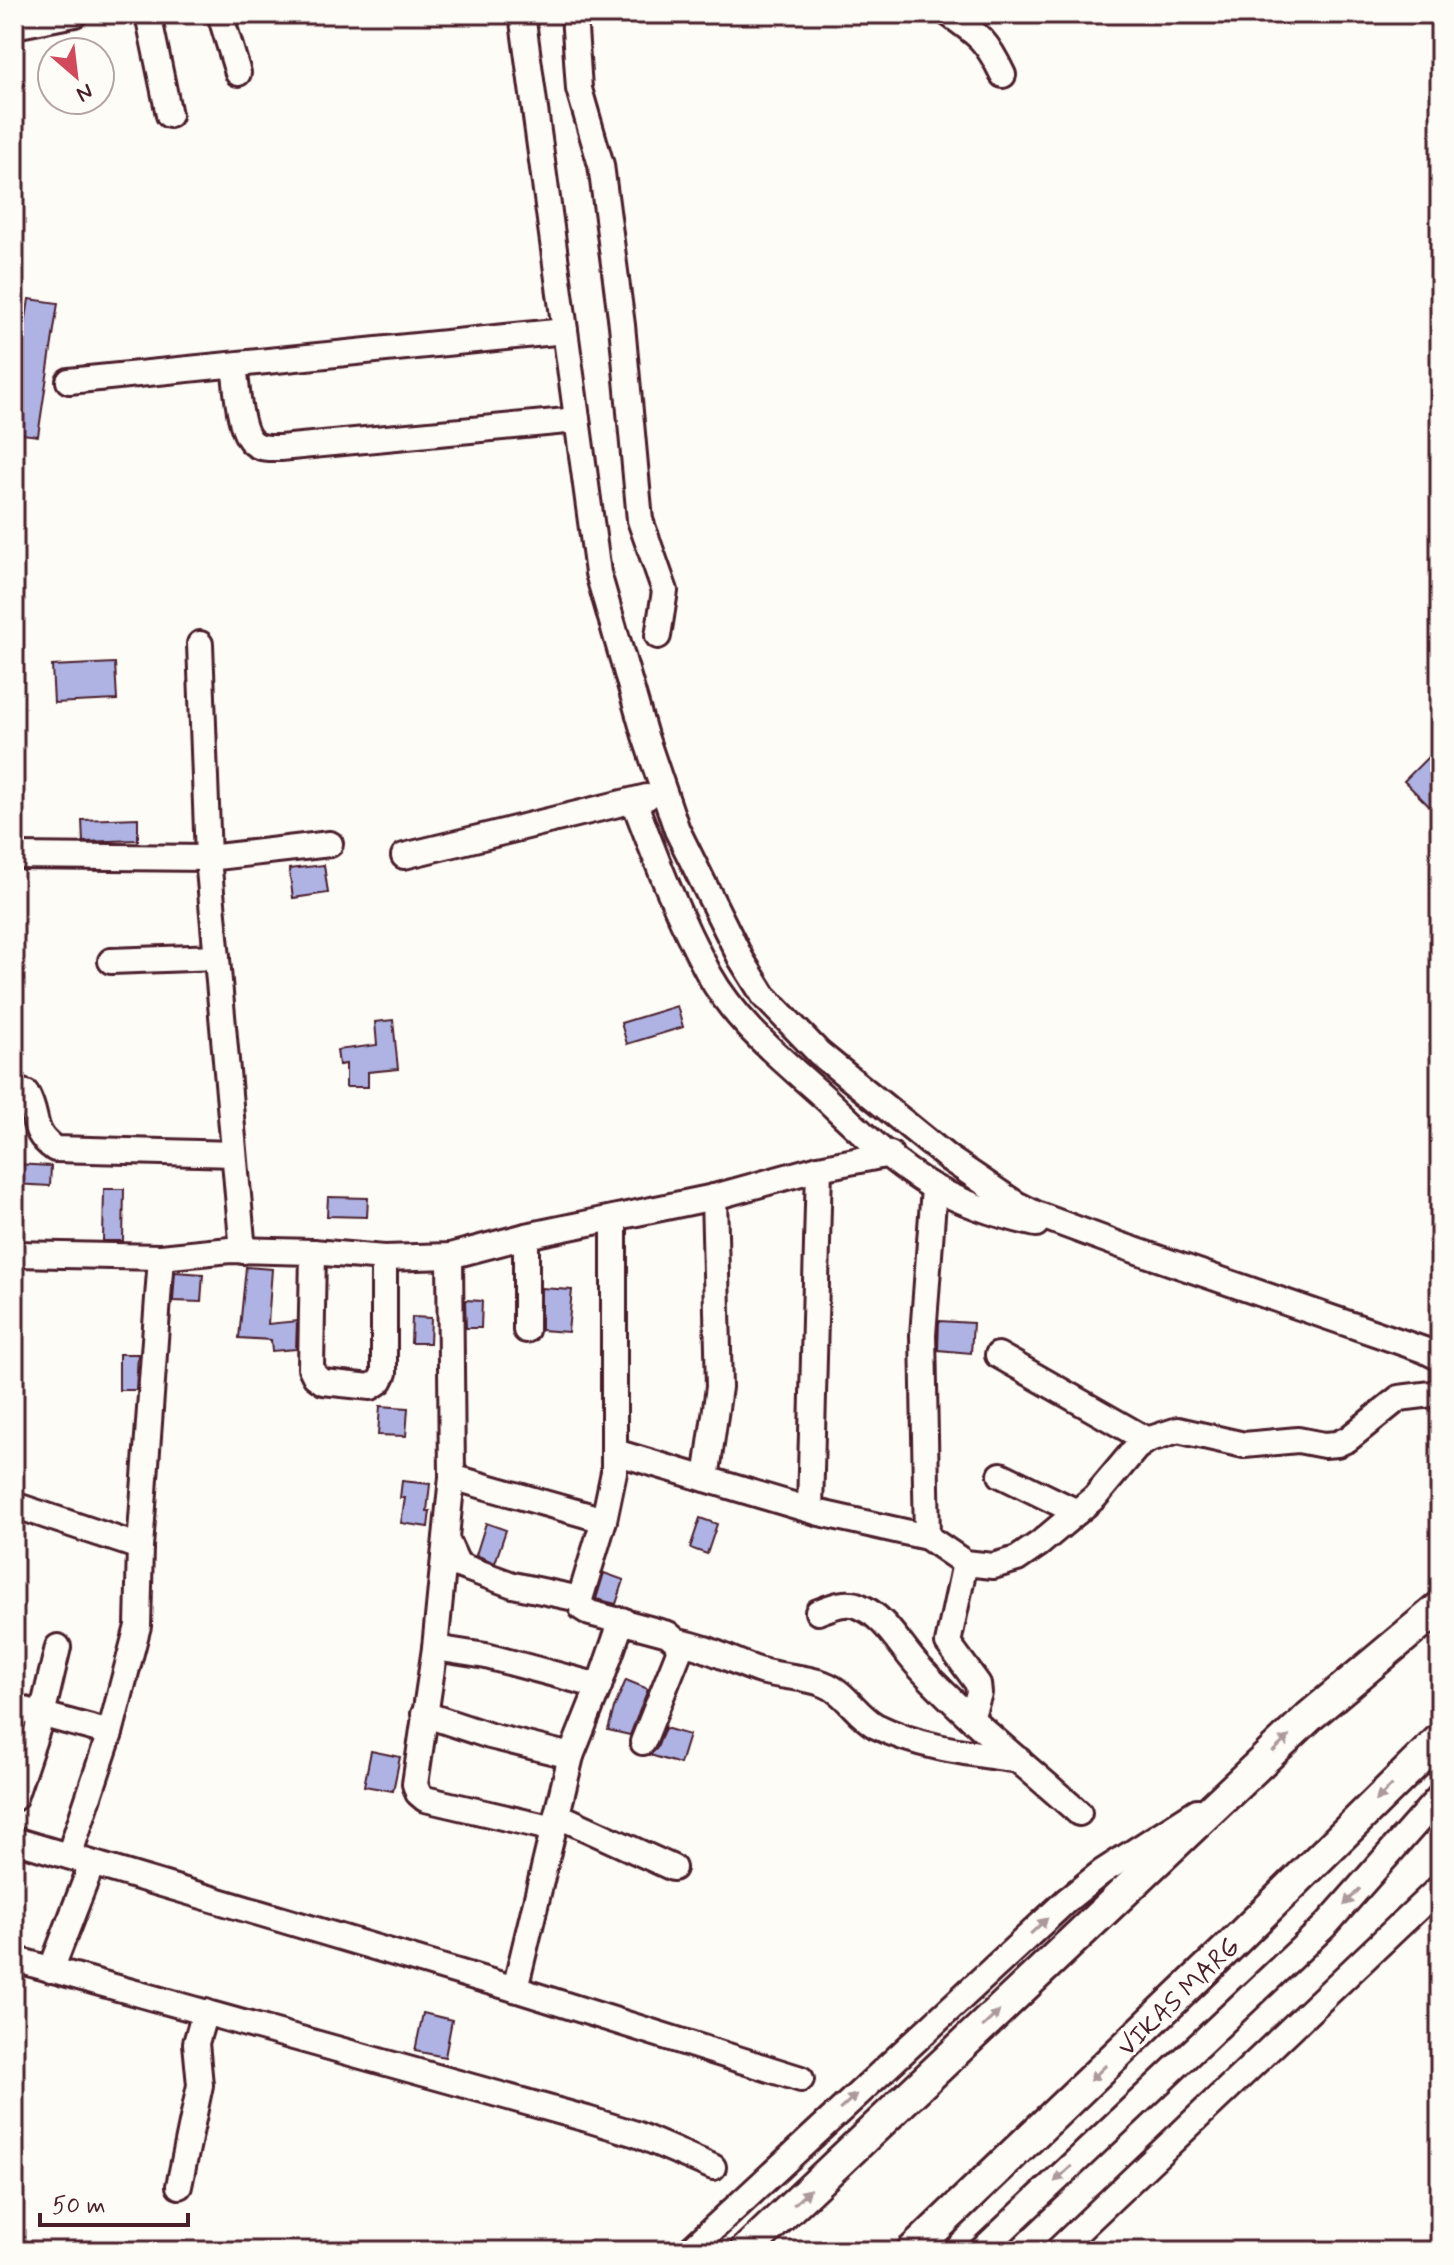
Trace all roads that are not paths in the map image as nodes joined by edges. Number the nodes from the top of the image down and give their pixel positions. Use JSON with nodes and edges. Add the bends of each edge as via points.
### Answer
{"nodes":[{"id":1,"x":75,"y":14,"type":"edge"},
{"id":2,"x":148,"y":14,"type":"edge"},
{"id":3,"x":220,"y":14,"type":"edge"},
{"id":4,"x":522,"y":14,"type":"edge"},
{"id":5,"x":574,"y":14,"type":"edge"},
{"id":6,"x":949,"y":14,"type":"edge"},
{"id":7,"x":14,"y":26,"type":"edge"},
{"id":8,"x":238,"y":73,"type":"dead end"},
{"id":9,"x":1003,"y":75,"type":"dead end"},
{"id":10,"x":169,"y":115,"type":"dead end"},
{"id":11,"x":565,"y":331,"type":"junction"},
{"id":12,"x":234,"y":365,"type":"junction"},
{"id":13,"x":69,"y":381,"type":"dead end"},
{"id":14,"x":577,"y":420,"type":"junction"},
{"id":15,"x":658,"y":636,"type":"dead end"},
{"id":16,"x":200,"y":644,"type":"dead end"},
{"id":17,"x":664,"y":791,"type":"junction"},
{"id":18,"x":634,"y":801,"type":"junction"},
{"id":19,"x":330,"y":844,"type":"dead end"},
{"id":20,"x":14,"y":856,"type":"edge"},
{"id":21,"x":404,"y":856,"type":"dead end"},
{"id":22,"x":208,"y":858,"type":"junction"},
{"id":23,"x":217,"y":957,"type":"junction"},
{"id":24,"x":111,"y":961,"type":"dead end"},
{"id":25,"x":14,"y":1090,"type":"edge"},
{"id":26,"x":234,"y":1154,"type":"junction"},
{"id":27,"x":890,"y":1154,"type":"junction"},
{"id":28,"x":819,"y":1168,"type":"junction"},
{"id":29,"x":934,"y":1188,"type":"junction"},
{"id":30,"x":714,"y":1197,"type":"junction"},
{"id":31,"x":614,"y":1218,"type":"junction"},
{"id":32,"x":526,"y":1236,"type":"junction"},
{"id":33,"x":1120,"y":1245,"type":"junction"},
{"id":34,"x":243,"y":1251,"type":"junction"},
{"id":35,"x":313,"y":1252,"type":"junction"},
{"id":36,"x":14,"y":1254,"type":"edge"},
{"id":37,"x":450,"y":1256,"type":"junction"},
{"id":38,"x":161,"y":1257,"type":"junction"},
{"id":39,"x":384,"y":1258,"type":"junction"},
{"id":40,"x":526,"y":1330,"type":"dead end"},
{"id":41,"x":998,"y":1355,"type":"dead end"},
{"id":42,"x":1440,"y":1358,"type":"edge"},
{"id":43,"x":1440,"y":1393,"type":"edge"},
{"id":44,"x":1147,"y":1440,"type":"junction"},
{"id":45,"x":615,"y":1452,"type":"junction"},
{"id":46,"x":1001,"y":1475,"type":"dead end"},
{"id":47,"x":452,"y":1477,"type":"junction"},
{"id":48,"x":706,"y":1479,"type":"junction"},
{"id":49,"x":14,"y":1505,"type":"edge"},
{"id":50,"x":810,"y":1509,"type":"junction"},
{"id":51,"x":1077,"y":1512,"type":"junction"},
{"id":52,"x":604,"y":1520,"type":"junction"},
{"id":53,"x":927,"y":1537,"type":"junction"},
{"id":54,"x":446,"y":1539,"type":"junction"},
{"id":55,"x":140,"y":1547,"type":"junction"},
{"id":56,"x":965,"y":1563,"type":"junction"},
{"id":57,"x":580,"y":1599,"type":"junction"},
{"id":58,"x":1440,"y":1607,"type":"edge"},
{"id":59,"x":818,"y":1612,"type":"dead end"},
{"id":60,"x":622,"y":1620,"type":"junction"},
{"id":61,"x":677,"y":1642,"type":"junction"},
{"id":62,"x":58,"y":1647,"type":"dead end"},
{"id":63,"x":435,"y":1648,"type":"junction"},
{"id":64,"x":599,"y":1686,"type":"junction"},
{"id":65,"x":14,"y":1707,"type":"edge"},
{"id":66,"x":424,"y":1714,"type":"junction"},
{"id":67,"x":42,"y":1715,"type":"junction"},
{"id":68,"x":971,"y":1718,"type":"junction"},
{"id":69,"x":110,"y":1733,"type":"junction"},
{"id":70,"x":1440,"y":1739,"type":"edge"},
{"id":71,"x":643,"y":1742,"type":"dead end"},
{"id":72,"x":571,"y":1756,"type":"junction"},
{"id":73,"x":1019,"y":1760,"type":"junction"},
{"id":74,"x":1238,"y":1784,"type":"junction"},
{"id":75,"x":1440,"y":1796,"type":"edge"},
{"id":76,"x":14,"y":1798,"type":"edge"},
{"id":77,"x":1079,"y":1813,"type":"dead end"},
{"id":78,"x":556,"y":1822,"type":"junction"},
{"id":79,"x":14,"y":1840,"type":"edge"},
{"id":80,"x":69,"y":1856,"type":"junction"},
{"id":81,"x":92,"y":1864,"type":"junction"},
{"id":82,"x":673,"y":1868,"type":"dead end"},
{"id":83,"x":1440,"y":1887,"type":"edge"},
{"id":84,"x":14,"y":1959,"type":"edge"},
{"id":85,"x":51,"y":1970,"type":"junction"},
{"id":86,"x":515,"y":1989,"type":"junction"},
{"id":87,"x":205,"y":2012,"type":"junction"},
{"id":88,"x":801,"y":2079,"type":"dead end"},
{"id":89,"x":713,"y":2167,"type":"dead end"},
{"id":90,"x":179,"y":2186,"type":"dead end"},
{"id":91,"x":689,"y":2251,"type":"edge"},
{"id":92,"x":745,"y":2251,"type":"edge"},
{"id":93,"x":912,"y":2251,"type":"edge"},
{"id":94,"x":981,"y":2251,"type":"edge"},
{"id":95,"x":1057,"y":2251,"type":"edge"}],
"edges":[{"from":1,"to":7,"type":"street"},
{"from":2,"to":10,"type":"street"},
{"from":3,"to":8,"type":"street"},
{"from":4,"to":11,"type":"street"},
{"from":5,"to":15,"type":"street","via":[[579,89],[601,165],[622,325],[640,520],[665,591]]},
{"from":6,"to":9,"type":"street","via":[[981,37]]},
{"from":11,"to":12,"type":"street"},
{"from":11,"to":14,"type":"street"},
{"from":12,"to":13,"type":"street"},
{"from":12,"to":14,"type":"street","via":[[243,430],[262,448]]},
{"from":14,"to":17,"type":"street","via":[[598,573]]},
{"from":16,"to":22,"type":"street"},
{"from":17,"to":18,"type":"street"},
{"from":17,"to":33,"type":"street","via":[[677,830],[741,959],[791,1027],[948,1158],[1016,1204]]},
{"from":18,"to":21,"type":"street"},
{"from":18,"to":27,"type":"street","via":[[709,975],[731,1007],[757,1037]]},
{"from":19,"to":22,"type":"street"},
{"from":20,"to":22,"type":"street"},
{"from":22,"to":23,"type":"street"},
{"from":23,"to":24,"type":"street"},
{"from":23,"to":26,"type":"street"},
{"from":25,"to":26,"type":"street","via":[[26,1093],[36,1128],[55,1149]]},
{"from":26,"to":34,"type":"street"},
{"from":27,"to":28,"type":"street"},
{"from":27,"to":29,"type":"street"},
{"from":28,"to":30,"type":"street"},
{"from":28,"to":50,"type":"street"},
{"from":29,"to":33,"type":"street","via":[[1001,1216]]},
{"from":29,"to":53,"type":"street","via":[[923,1335]]},
{"from":30,"to":31,"type":"street"},
{"from":30,"to":48,"type":"street","via":[[719,1387]]},
{"from":31,"to":32,"type":"street"},
{"from":31,"to":45,"type":"street"},
{"from":32,"to":37,"type":"street"},
{"from":32,"to":40,"type":"street"},
{"from":33,"to":42,"type":"street"},
{"from":34,"to":35,"type":"street"},
{"from":34,"to":38,"type":"street"},
{"from":35,"to":39,"type":"street"},
{"from":35,"to":39,"type":"street","via":[[311,1368],[323,1382],[371,1387],[384,1373]]},
{"from":36,"to":38,"type":"street"},
{"from":37,"to":39,"type":"street"},
{"from":37,"to":47,"type":"street"},
{"from":38,"to":55,"type":"street"},
{"from":41,"to":44,"type":"street"},
{"from":43,"to":44,"type":"street","via":[[1399,1398],[1337,1444],[1298,1440],[1244,1445],[1178,1430]]},
{"from":44,"to":51,"type":"street"},
{"from":45,"to":48,"type":"street"},
{"from":45,"to":52,"type":"street"},
{"from":46,"to":51,"type":"street"},
{"from":47,"to":52,"type":"street"},
{"from":47,"to":54,"type":"street"},
{"from":48,"to":50,"type":"street"},
{"from":49,"to":55,"type":"street"},
{"from":50,"to":53,"type":"street"},
{"from":51,"to":56,"type":"street","via":[[1017,1559],[993,1566]]},
{"from":52,"to":57,"type":"street"},
{"from":53,"to":56,"type":"street"},
{"from":54,"to":57,"type":"street","via":[[458,1565],[513,1585]]},
{"from":54,"to":63,"type":"street"},
{"from":55,"to":69,"type":"street","via":[[138,1626]]},
{"from":56,"to":68,"type":"street","via":[[948,1643],[978,1684]]},
{"from":57,"to":60,"type":"street","via":[[590,1613]]},
{"from":74,"to":58,"type":"main road","one_way":true},
{"from":59,"to":68,"type":"street","via":[[857,1604],[875,1615]]},
{"from":60,"to":61,"type":"street","via":[[668,1634]]},
{"from":60,"to":64,"type":"street"},
{"from":61,"to":71,"type":"street","via":[[679,1652]]},
{"from":61,"to":73,"type":"street","via":[[760,1671],[825,1684],[860,1715],[904,1737]]},
{"from":62,"to":67,"type":"street"},
{"from":63,"to":64,"type":"street"},
{"from":63,"to":66,"type":"street"},
{"from":64,"to":72,"type":"street"},
{"from":65,"to":67,"type":"street"},
{"from":66,"to":72,"type":"street"},
{"from":66,"to":78,"type":"street","via":[[415,1784],[425,1799]]},
{"from":67,"to":69,"type":"street"},
{"from":67,"to":76,"type":"street"},
{"from":68,"to":73,"type":"street"},
{"from":69,"to":80,"type":"street"},
{"from":70,"to":93,"type":"main road","name":"VIKAS MARG","one_way":true},
{"from":72,"to":78,"type":"street"},
{"from":73,"to":77,"type":"street"},
{"from":91,"to":74,"type":"street","one_way":true,"via":[[1067,1900]]},
{"from":92,"to":74,"type":"main road","one_way":true},
{"from":75,"to":94,"type":"street","one_way":true,"via":[[1327,1924]]},
{"from":78,"to":82,"type":"street"},
{"from":78,"to":86,"type":"street"},
{"from":79,"to":80,"type":"street"},
{"from":80,"to":81,"type":"street"},
{"from":81,"to":85,"type":"street"},
{"from":81,"to":86,"type":"street"},
{"from":83,"to":95,"type":"street"},
{"from":84,"to":85,"type":"street"},
{"from":85,"to":87,"type":"street"},
{"from":86,"to":88,"type":"street"},
{"from":87,"to":89,"type":"street","via":[[587,2119]]},
{"from":87,"to":90,"type":"street","via":[[196,2043],[198,2099]]}]}
